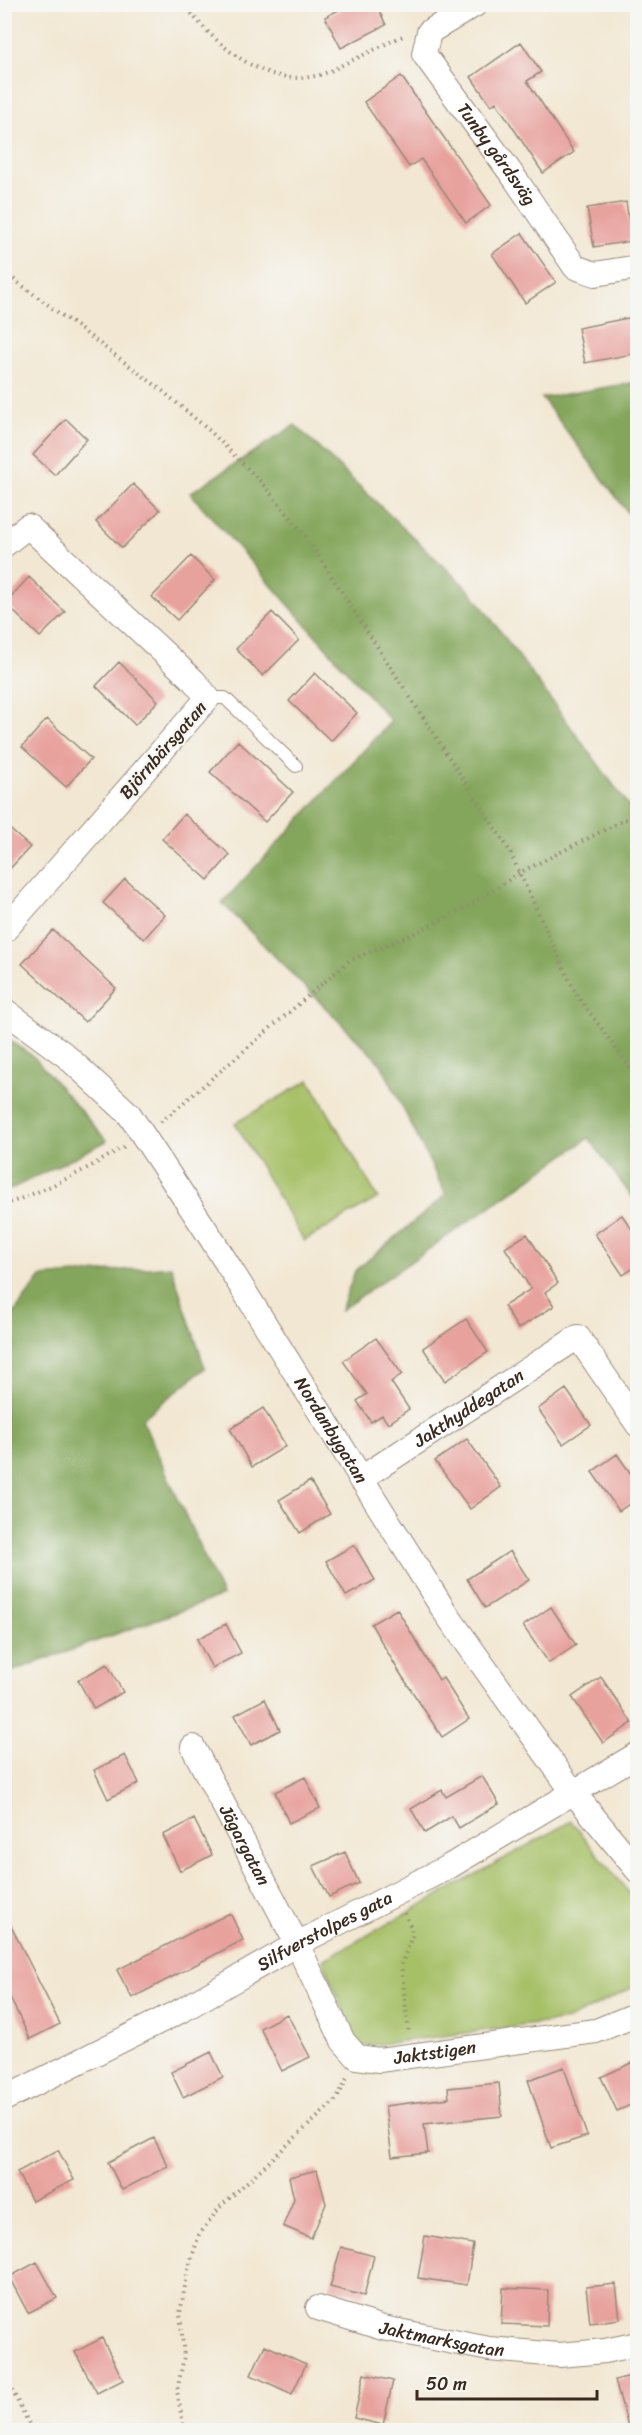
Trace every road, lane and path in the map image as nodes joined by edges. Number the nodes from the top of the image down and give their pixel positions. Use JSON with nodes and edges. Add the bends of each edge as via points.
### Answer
{"nodes":[{"id":1,"x":184,"y":4,"type":"edge"},
{"id":2,"x":476,"y":4,"type":"edge"},
{"id":3,"x":424,"y":54,"type":"junction"},
{"id":4,"x":638,"y":267,"type":"edge"},
{"id":5,"x":4,"y":272,"type":"edge"},
{"id":6,"x":4,"y":545,"type":"edge"},
{"id":7,"x":208,"y":698,"type":"junction"},
{"id":8,"x":296,"y":766,"type":"dead end"},
{"id":9,"x":638,"y":813,"type":"edge"},
{"id":10,"x":521,"y":872,"type":"junction"},
{"id":11,"x":4,"y":931,"type":"edge"},
{"id":12,"x":4,"y":1010,"type":"edge"},
{"id":13,"x":638,"y":1078,"type":"edge"},
{"id":14,"x":143,"y":1135,"type":"junction"},
{"id":15,"x":4,"y":1205,"type":"edge"},
{"id":16,"x":638,"y":1425,"type":"edge"},
{"id":17,"x":360,"y":1479,"type":"junction"},
{"id":18,"x":193,"y":1748,"type":"dead end"},
{"id":19,"x":638,"y":1754,"type":"edge"},
{"id":20,"x":573,"y":1792,"type":"junction"},
{"id":21,"x":638,"y":1872,"type":"edge"},
{"id":22,"x":397,"y":1893,"type":"junction"},
{"id":23,"x":297,"y":1944,"type":"junction"},
{"id":24,"x":638,"y":2014,"type":"edge"},
{"id":25,"x":412,"y":2055,"type":"junction"},
{"id":26,"x":357,"y":2057,"type":"junction"},
{"id":27,"x":6,"y":2095,"type":"edge"},
{"id":28,"x":318,"y":2308,"type":"dead end"},
{"id":29,"x":638,"y":2344,"type":"edge"},
{"id":30,"x":4,"y":2374,"type":"edge"},
{"id":31,"x":32,"y":2430,"type":"edge"},
{"id":32,"x":184,"y":2430,"type":"edge"}],
"edges":[{"from":1,"to":3,"type":"path","via":[[222,45],[251,66],[273,75],[320,75],[403,36]]},
{"from":2,"to":3,"type":"street","via":[[429,32]]},
{"from":3,"to":4,"type":"street","name":"Tunby gårdsväg","via":[[575,267],[595,274]]},
{"from":5,"to":10,"type":"path","via":[[159,388],[260,481],[333,577]]},
{"from":6,"to":7,"type":"street","name":"Björnbärsgatan","via":[[28,526]]},
{"from":7,"to":8,"type":"lane","via":[[225,698]]},
{"from":7,"to":11,"type":"street","name":"Björnbärsgatan"},
{"from":9,"to":10,"type":"path"},
{"from":10,"to":13,"type":"path","via":[[576,994]]},
{"from":10,"to":14,"type":"path","via":[[420,931],[350,960]]},
{"from":12,"to":14,"type":"street","name":"Nordanbygatan","via":[[107,1092]]},
{"from":14,"to":15,"type":"path","via":[[101,1161]]},
{"from":14,"to":17,"type":"street","name":"Nordanbygatan"},
{"from":16,"to":17,"type":"street","name":"Jakthyddegatan","via":[[578,1337]]},
{"from":17,"to":20,"type":"street","name":"Nordanbygatan","via":[[445,1612]]},
{"from":18,"to":23,"type":"street","name":"Jägargatan"},
{"from":19,"to":20,"type":"street","name":"Silfverstolpes gata"},
{"from":20,"to":21,"type":"street","name":"Nordanbygatan"},
{"from":20,"to":22,"type":"street","name":"Silfverstolpes gata"},
{"from":22,"to":23,"type":"street","name":"Silfverstolpes gata"},
{"from":22,"to":25,"type":"path","via":[[413,1934],[401,1965]]},
{"from":23,"to":26,"type":"street","via":[[343,2041]]},
{"from":23,"to":27,"type":"street","name":"Silfverstolpes gata","via":[[184,2009]]},
{"from":24,"to":25,"type":"street","name":"Jaktstigen","via":[[596,2031]]},
{"from":25,"to":26,"type":"street","name":"Jaktstigen","via":[[379,2060]]},
{"from":26,"to":32,"type":"path","via":[[337,2099],[220,2206],[199,2235],[180,2313],[184,2357],[177,2391]]},
{"from":28,"to":29,"type":"street","name":"Jaktmarksgatan","via":[[383,2328],[489,2349],[559,2355]]},
{"from":30,"to":31,"type":"path"}]}
